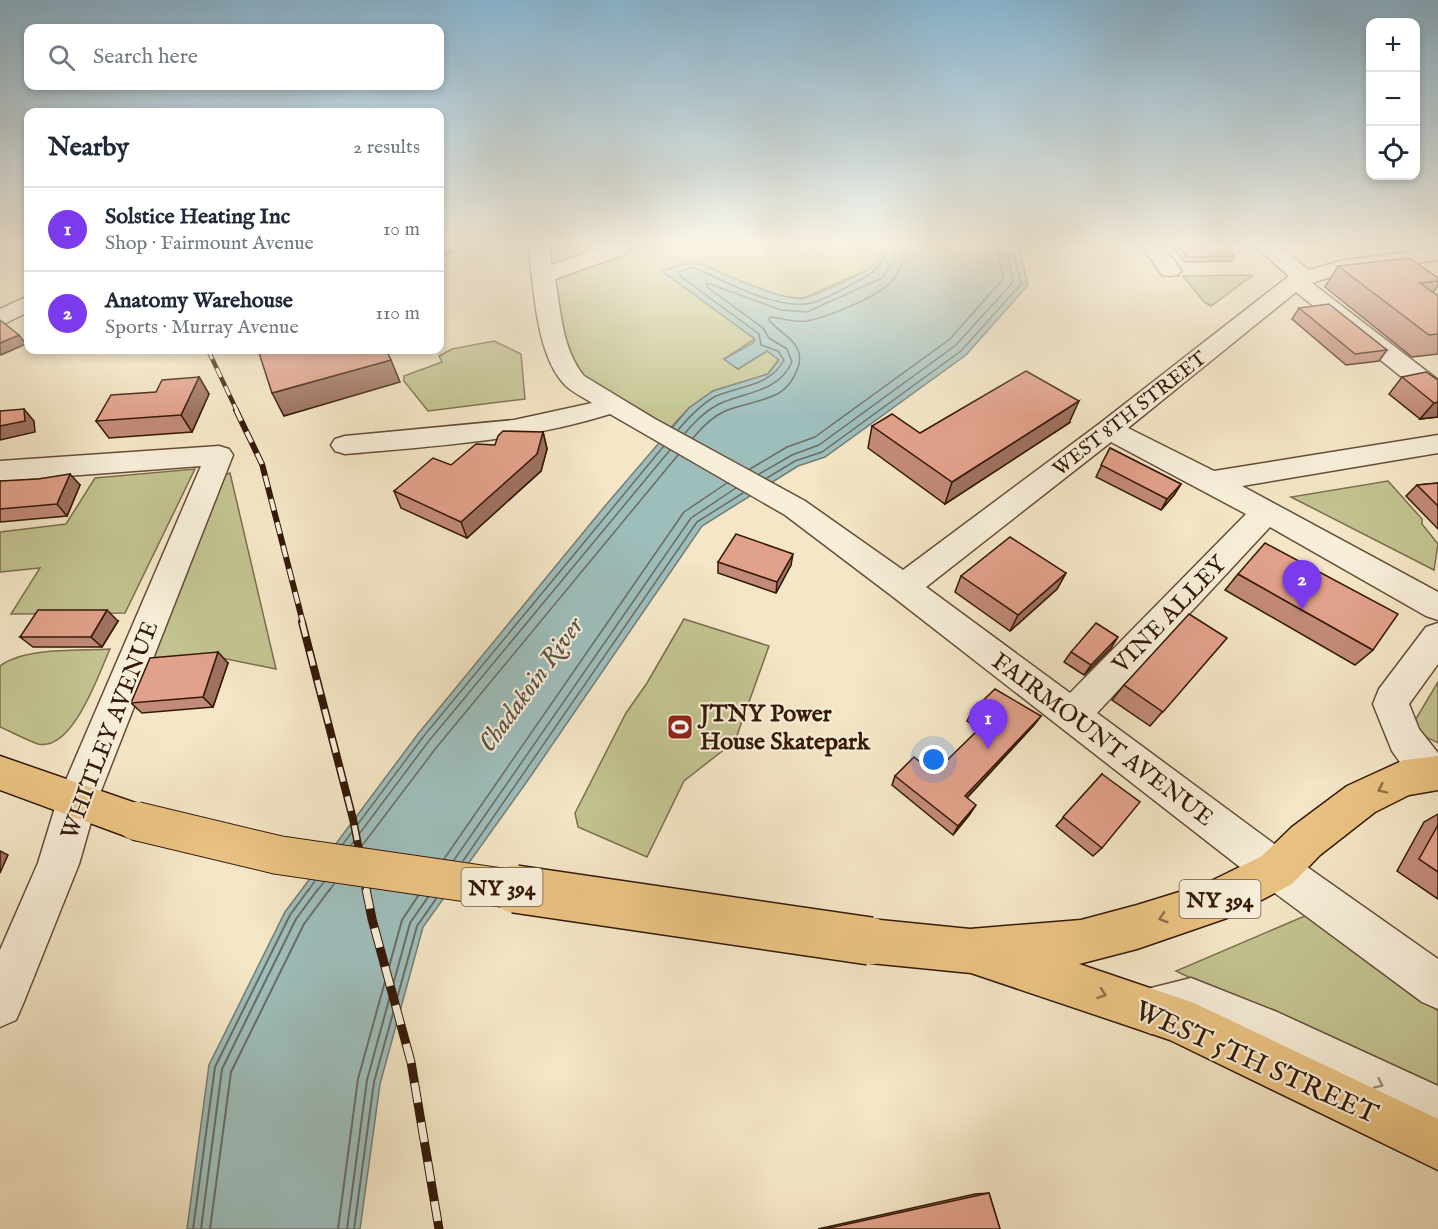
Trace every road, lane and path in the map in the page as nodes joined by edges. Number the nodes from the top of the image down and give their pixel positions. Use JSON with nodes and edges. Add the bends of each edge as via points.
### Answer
{"nodes":[{"id":1,"x":547,"y":300,"type":"edge"},
{"id":2,"x":1274,"y":300,"type":"edge"},
{"id":3,"x":1327,"y":300,"type":"edge"},
{"id":4,"x":24,"y":305,"type":"edge"},
{"id":5,"x":0,"y":319,"type":"edge"},
{"id":6,"x":1438,"y":393,"type":"edge"},
{"id":7,"x":612,"y":405,"type":"junction"},
{"id":8,"x":1109,"y":430,"type":"junction"},
{"id":9,"x":1438,"y":444,"type":"edge"},
{"id":10,"x":345,"y":445,"type":"dead end"},
{"id":11,"x":0,"y":471,"type":"edge"},
{"id":12,"x":1211,"y":482,"type":"junction"},
{"id":13,"x":1266,"y":512,"type":"junction"},
{"id":14,"x":903,"y":587,"type":"junction"},
{"id":15,"x":1438,"y":607,"type":"edge"},
{"id":16,"x":1438,"y":637,"type":"edge"},
{"id":17,"x":1072,"y":715,"type":"junction"},
{"id":18,"x":0,"y":773,"type":"edge"},
{"id":19,"x":1435,"y":773,"type":"edge"},
{"id":20,"x":77,"y":801,"type":"junction"},
{"id":21,"x":1277,"y":870,"type":"junction"},
{"id":22,"x":970,"y":951,"type":"junction"},
{"id":23,"x":1438,"y":986,"type":"edge"},
{"id":24,"x":0,"y":1004,"type":"edge"},
{"id":25,"x":1151,"y":1011,"type":"junction"},
{"id":26,"x":1438,"y":1112,"type":"edge"},
{"id":27,"x":1438,"y":1145,"type":"edge"}],
"edges":[{"from":1,"to":7,"type":"street","via":[[555,347],[566,370],[575,381]]},
{"from":2,"to":8,"type":"street","name":"WEST 8TH STREET"},
{"from":3,"to":6,"type":"street"},
{"from":4,"to":5,"type":"street"},
{"from":7,"to":10,"type":"street","via":[[585,414],[484,432]]},
{"from":7,"to":14,"type":"street","name":"FAIRMOUNT AVENUE","via":[[795,508]]},
{"from":8,"to":12,"type":"street"},
{"from":8,"to":14,"type":"street","name":"WEST 8TH STREET"},
{"from":9,"to":12,"type":"street"},
{"from":11,"to":20,"type":"street","name":"WHITLEY AVENUE","via":[[219,455]]},
{"from":12,"to":13,"type":"street"},
{"from":13,"to":15,"type":"street"},
{"from":13,"to":17,"type":"street","name":"VINE ALLEY"},
{"from":14,"to":17,"type":"street","name":"FAIRMOUNT AVENUE"},
{"from":16,"to":19,"type":"street","via":[[1391,704],[1405,739]]},
{"from":17,"to":21,"type":"street","name":"FAIRMOUNT AVENUE"},
{"from":18,"to":20,"type":"main road","number":"NY 394"},
{"from":19,"to":21,"type":"main road","number":"NY 394","one_way":true,"via":[[1404,778],[1361,799],[1306,841]]},
{"from":20,"to":22,"type":"main road","number":"NY 394","bridge":true,"via":[[136,821],[278,855],[870,941]]},
{"from":20,"to":24,"type":"street","name":"WHITLEY AVENUE","via":[[58,864]]},
{"from":21,"to":22,"type":"main road","number":"NY 394","one_way":true,"via":[[1212,903],[1081,942]]},
{"from":21,"to":23,"type":"street","name":"FAIRMOUNT AVENUE"},
{"from":22,"to":25,"type":"main road","name":"WEST 5TH STREET","number":"NY 394","one_way":true},
{"from":25,"to":26,"type":"street","one_way":true,"via":[[1195,1002],[1261,1028]]},
{"from":25,"to":27,"type":"main road","name":"WEST 5TH STREET","number":"NY 394","via":[[1178,1019]]}]}
